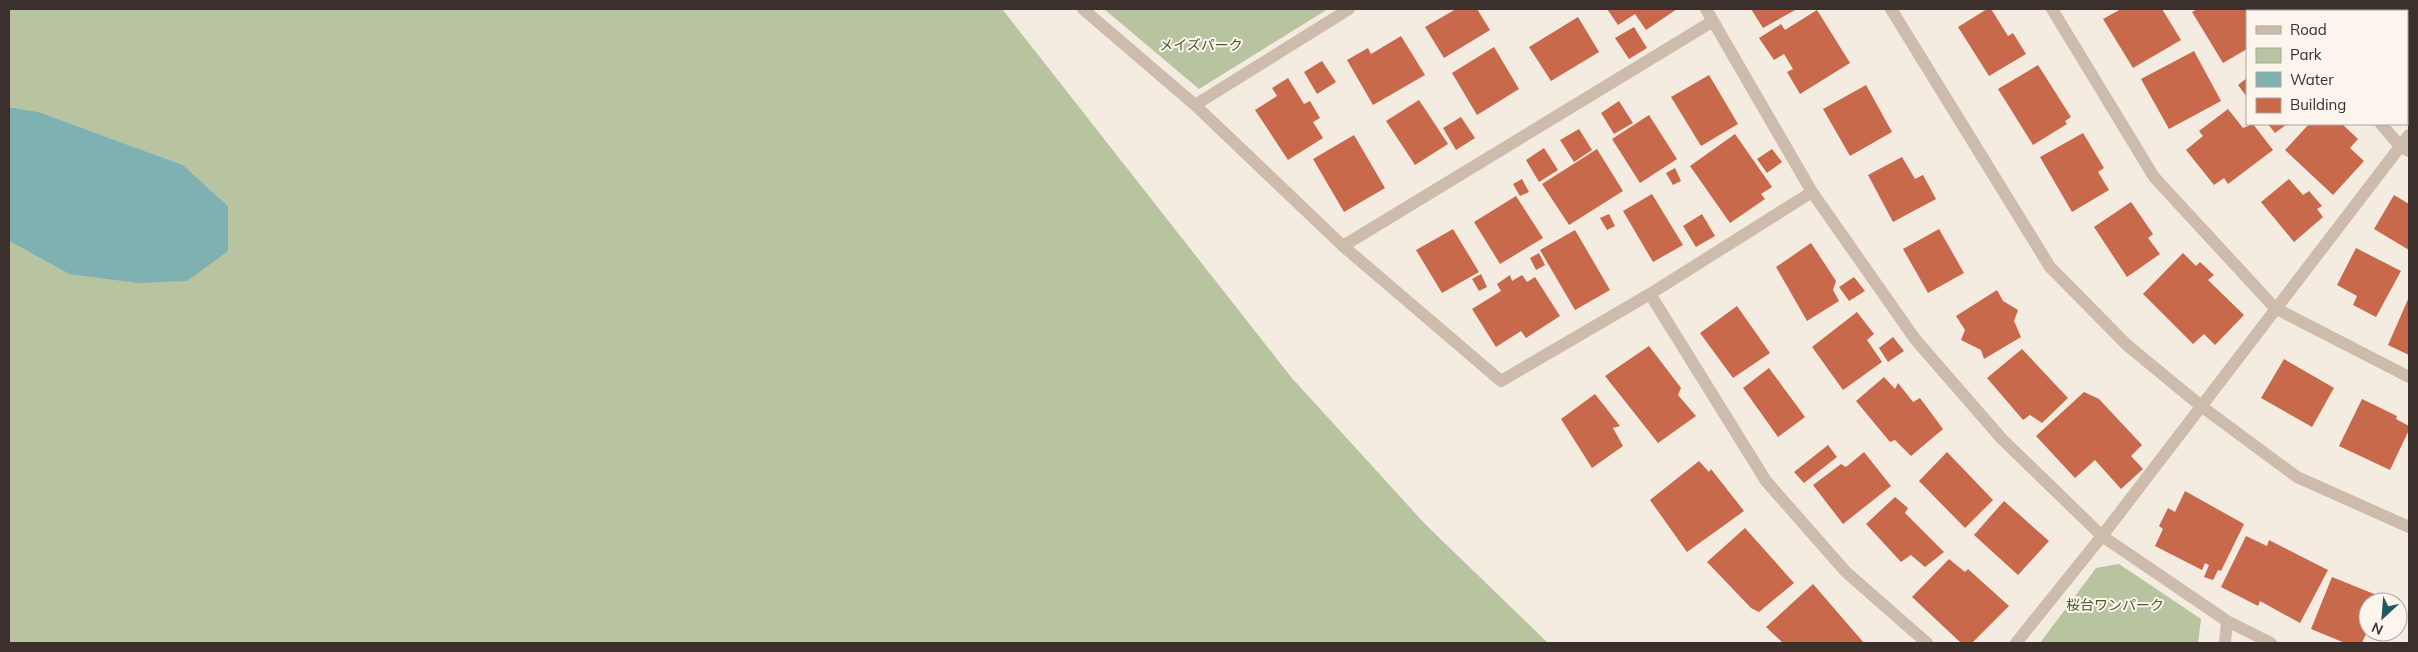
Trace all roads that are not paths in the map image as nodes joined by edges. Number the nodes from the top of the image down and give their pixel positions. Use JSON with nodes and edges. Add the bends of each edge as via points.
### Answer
{"nodes":[{"id":1,"x":1083,"y":9,"type":"edge"},
{"id":2,"x":1349,"y":9,"type":"edge"},
{"id":3,"x":1706,"y":9,"type":"edge"},
{"id":4,"x":1891,"y":9,"type":"edge"},
{"id":5,"x":2052,"y":9,"type":"edge"},
{"id":6,"x":1713,"y":21,"type":"junction"},
{"id":7,"x":1194,"y":105,"type":"junction"},
{"id":8,"x":2382,"y":125,"type":"edge"},
{"id":9,"x":2409,"y":135,"type":"edge"},
{"id":10,"x":2405,"y":149,"type":"edge"},
{"id":11,"x":1812,"y":192,"type":"junction"},
{"id":12,"x":1343,"y":246,"type":"junction"},
{"id":13,"x":1650,"y":294,"type":"junction"},
{"id":14,"x":2274,"y":308,"type":"junction"},
{"id":15,"x":2409,"y":377,"type":"edge"},
{"id":16,"x":2201,"y":406,"type":"junction"},
{"id":17,"x":2409,"y":527,"type":"edge"},
{"id":18,"x":2102,"y":536,"type":"junction"},
{"id":19,"x":2228,"y":620,"type":"junction"},
{"id":20,"x":1927,"y":643,"type":"edge"},
{"id":21,"x":2016,"y":643,"type":"edge"},
{"id":22,"x":2225,"y":643,"type":"edge"},
{"id":23,"x":2271,"y":643,"type":"edge"}],
"edges":[{"from":1,"to":7,"type":"street"},
{"from":2,"to":7,"type":"street"},
{"from":3,"to":6,"type":"street"},
{"from":4,"to":16,"type":"street","via":[[2050,267],[2127,345]]},
{"from":5,"to":14,"type":"street","via":[[2154,177]]},
{"from":6,"to":11,"type":"street"},
{"from":6,"to":12,"type":"street"},
{"from":7,"to":12,"type":"street"},
{"from":8,"to":10,"type":"street"},
{"from":9,"to":10,"type":"street"},
{"from":10,"to":14,"type":"street"},
{"from":11,"to":13,"type":"street"},
{"from":11,"to":18,"type":"street","via":[[1915,339],[2001,438]]},
{"from":12,"to":13,"type":"street","via":[[1502,381]]},
{"from":13,"to":20,"type":"street","via":[[1766,481],[1846,572]]},
{"from":14,"to":15,"type":"street"},
{"from":14,"to":16,"type":"street"},
{"from":16,"to":17,"type":"street","via":[[2297,477]]},
{"from":16,"to":18,"type":"street"},
{"from":18,"to":19,"type":"street"},
{"from":18,"to":21,"type":"street"},
{"from":19,"to":22,"type":"street"},
{"from":19,"to":23,"type":"street"}]}
